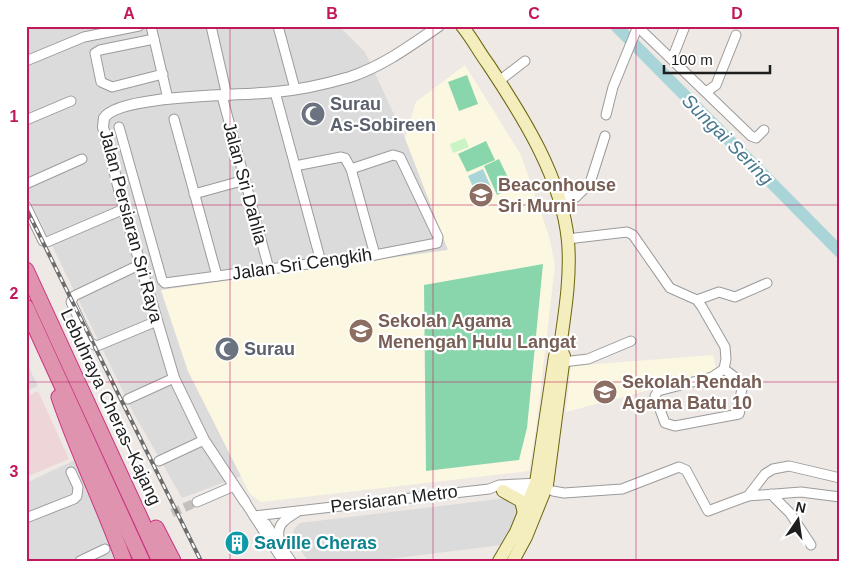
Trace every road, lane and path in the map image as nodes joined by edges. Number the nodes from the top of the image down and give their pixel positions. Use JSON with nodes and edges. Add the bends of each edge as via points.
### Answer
{"nodes":[{"id":1,"x":139,"y":26,"type":"edge"},
{"id":2,"x":151,"y":26,"type":"edge"},
{"id":3,"x":212,"y":26,"type":"edge"},
{"id":4,"x":278,"y":26,"type":"edge"},
{"id":5,"x":439,"y":26,"type":"edge"},
{"id":6,"x":462,"y":26,"type":"edge"},
{"id":7,"x":686,"y":26,"type":"edge"},
{"id":8,"x":637,"y":28,"type":"edge"},
{"id":9,"x":736,"y":35,"type":"dead end"},
{"id":10,"x":154,"y":38,"type":"junction"},
{"id":11,"x":672,"y":59,"type":"junction"},
{"id":12,"x":26,"y":61,"type":"edge"},
{"id":13,"x":525,"y":61,"type":"dead end"},
{"id":14,"x":163,"y":74,"type":"junction"},
{"id":15,"x":499,"y":81,"type":"junction"},
{"id":16,"x":295,"y":89,"type":"junction"},
{"id":17,"x":274,"y":92,"type":"junction"},
{"id":18,"x":706,"y":92,"type":"junction"},
{"id":19,"x":224,"y":96,"type":"junction"},
{"id":20,"x":168,"y":99,"type":"junction"},
{"id":21,"x":71,"y":101,"type":"dead end"},
{"id":22,"x":606,"y":115,"type":"dead end"},
{"id":23,"x":174,"y":119,"type":"dead end"},
{"id":24,"x":26,"y":120,"type":"edge"},
{"id":25,"x":119,"y":127,"type":"dead end"},
{"id":26,"x":764,"y":130,"type":"dead end"},
{"id":27,"x":605,"y":136,"type":"dead end"},
{"id":28,"x":82,"y":159,"type":"dead end"},
{"id":29,"x":295,"y":166,"type":"junction"},
{"id":30,"x":350,"y":169,"type":"junction"},
{"id":31,"x":245,"y":180,"type":"junction"},
{"id":32,"x":26,"y":184,"type":"edge"},
{"id":33,"x":194,"y":194,"type":"junction"},
{"id":34,"x":558,"y":198,"type":"junction"},
{"id":35,"x":26,"y":206,"type":"edge"},
{"id":36,"x":142,"y":208,"type":"junction"},
{"id":37,"x":124,"y":211,"type":"junction"},
{"id":38,"x":568,"y":239,"type":"junction"},
{"id":39,"x":375,"y":255,"type":"junction"},
{"id":40,"x":321,"y":262,"type":"junction"},
{"id":41,"x":141,"y":264,"type":"junction"},
{"id":42,"x":270,"y":269,"type":"junction"},
{"id":43,"x":26,"y":270,"type":"edge"},
{"id":44,"x":217,"y":276,"type":"junction"},
{"id":45,"x":767,"y":284,"type":"dead end"},
{"id":46,"x":697,"y":300,"type":"junction"},
{"id":47,"x":26,"y":307,"type":"edge"},
{"id":48,"x":26,"y":316,"type":"edge"},
{"id":49,"x":157,"y":321,"type":"junction"},
{"id":50,"x":631,"y":341,"type":"dead end"},
{"id":51,"x":560,"y":347,"type":"junction"},
{"id":52,"x":563,"y":362,"type":"junction"},
{"id":53,"x":724,"y":369,"type":"junction"},
{"id":54,"x":174,"y":378,"type":"junction"},
{"id":55,"x":128,"y":399,"type":"dead end"},
{"id":56,"x":93,"y":413,"type":"junction"},
{"id":57,"x":204,"y":440,"type":"junction"},
{"id":58,"x":159,"y":461,"type":"dead end"},
{"id":59,"x":71,"y":472,"type":"dead end"},
{"id":60,"x":840,"y":478,"type":"edge"},
{"id":61,"x":234,"y":486,"type":"junction"},
{"id":62,"x":489,"y":488,"type":"junction"},
{"id":63,"x":543,"y":489,"type":"junction"},
{"id":64,"x":503,"y":491,"type":"junction"},
{"id":65,"x":771,"y":494,"type":"junction"},
{"id":66,"x":748,"y":496,"type":"junction"},
{"id":67,"x":840,"y":497,"type":"edge"},
{"id":68,"x":197,"y":502,"type":"tunnel mouth"},
{"id":69,"x":244,"y":502,"type":"joint"},
{"id":70,"x":299,"y":510,"type":"junction"},
{"id":71,"x":524,"y":513,"type":"junction"},
{"id":72,"x":254,"y":516,"type":"junction"},
{"id":73,"x":26,"y":518,"type":"edge"},
{"id":74,"x":811,"y":545,"type":"dead end"},
{"id":75,"x":105,"y":549,"type":"dead end"},
{"id":76,"x":283,"y":550,"type":"junction"},
{"id":77,"x":80,"y":561,"type":"edge"},
{"id":78,"x":124,"y":561,"type":"edge"},
{"id":79,"x":142,"y":561,"type":"edge"},
{"id":80,"x":160,"y":561,"type":"edge"},
{"id":81,"x":173,"y":561,"type":"edge"},
{"id":82,"x":283,"y":561,"type":"edge"},
{"id":83,"x":291,"y":561,"type":"edge"},
{"id":84,"x":499,"y":561,"type":"edge"},
{"id":85,"x":513,"y":561,"type":"edge"}],
"edges":[{"from":1,"to":12,"type":"street","via":[[84,37]]},
{"from":2,"to":10,"type":"street"},
{"from":3,"to":19,"type":"street","name":"Jalan Sri Dahlia"},
{"from":4,"to":16,"type":"street"},
{"from":5,"to":16,"type":"street","name":"Jalan Persiaran Sri Raya","via":[[381,65],[349,77]]},
{"from":6,"to":15,"type":"main road"},
{"from":7,"to":11,"type":"street"},
{"from":8,"to":11,"type":"street"},
{"from":8,"to":22,"type":"street","via":[[613,87]]},
{"from":9,"to":18,"type":"street","via":[[716,85]]},
{"from":10,"to":14,"type":"street"},
{"from":10,"to":14,"type":"street","via":[[95,53],[101,82],[112,87]]},
{"from":11,"to":18,"type":"street"},
{"from":13,"to":15,"type":"street"},
{"from":14,"to":20,"type":"street"},
{"from":15,"to":34,"type":"main road","via":[[530,131]]},
{"from":16,"to":17,"type":"street","name":"Jalan Persiaran Sri Raya"},
{"from":17,"to":19,"type":"street","name":"Jalan Persiaran Sri Raya"},
{"from":17,"to":29,"type":"street"},
{"from":18,"to":26,"type":"street","via":[[751,136],[756,138]]},
{"from":19,"to":20,"type":"street","name":"Jalan Persiaran Sri Raya"},
{"from":19,"to":31,"type":"street","name":"Jalan Sri Dahlia"},
{"from":20,"to":37,"type":"street","name":"Jalan Persiaran Sri Raya","via":[[113,110],[104,118],[102,127]]},
{"from":21,"to":24,"type":"street"},
{"from":23,"to":33,"type":"street"},
{"from":25,"to":36,"type":"street"},
{"from":27,"to":34,"type":"street","via":[[590,183],[576,197]]},
{"from":28,"to":32,"type":"street"},
{"from":29,"to":30,"type":"street","via":[[341,156]]},
{"from":29,"to":40,"type":"street"},
{"from":30,"to":39,"type":"street"},
{"from":30,"to":39,"type":"street","name":"Jalan Sri Cengkih","via":[[393,155],[400,157],[438,237],[437,243]]},
{"from":31,"to":33,"type":"street"},
{"from":31,"to":42,"type":"street","name":"Jalan Sri Dahlia"},
{"from":33,"to":44,"type":"street"},
{"from":34,"to":38,"type":"main road"},
{"from":35,"to":37,"type":"street","via":[[44,242]]},
{"from":36,"to":37,"type":"street"},
{"from":36,"to":44,"type":"street","name":"Jalan Sri Cengkih","via":[[165,283]]},
{"from":37,"to":41,"type":"street","name":"Jalan Persiaran Sri Raya"},
{"from":38,"to":46,"type":"street","via":[[626,232],[633,235],[670,288]]},
{"from":38,"to":51,"type":"main road","via":[[568,287]]},
{"from":39,"to":40,"type":"street","name":"Jalan Sri Cengkih"},
{"from":40,"to":42,"type":"street","name":"Jalan Sri Cengkih"},
{"from":41,"to":49,"type":"street","name":"Jalan Persiaran Sri Raya"},
{"from":41,"to":49,"type":"street","via":[[74,296],[71,302],[93,346]]},
{"from":42,"to":44,"type":"street","name":"Jalan Sri Cengkih"},
{"from":43,"to":56,"type":"highway","name":"Lebuhraya Cheras–Kajang"},
{"from":45,"to":46,"type":"street","via":[[735,297],[719,292]]},
{"from":46,"to":53,"type":"street","via":[[725,347]]},
{"from":47,"to":79,"type":"highway","name":"Lebuhraya Cheras–Kajang"},
{"from":48,"to":78,"type":"highway","via":[[76,448]]},
{"from":49,"to":54,"type":"street","name":"Jalan Persiaran Sri Raya"},
{"from":50,"to":52,"type":"street","via":[[588,359]]},
{"from":51,"to":52,"type":"main road"},
{"from":51,"to":63,"type":"main road","via":[[555,356]]},
{"from":52,"to":63,"type":"main road"},
{"from":53,"to":53,"type":"street","via":[[712,377],[658,391],[655,396],[665,423],[675,426],[738,414],[742,390],[736,378]]},
{"from":54,"to":55,"type":"street"},
{"from":54,"to":57,"type":"street","name":"Jalan Persiaran Sri Raya"},
{"from":56,"to":80,"type":"highway","name":"Lebuhraya Cheras–Kajang"},
{"from":56,"to":81,"type":"highway","via":[[131,476]]},
{"from":57,"to":58,"type":"street"},
{"from":57,"to":61,"type":"street","name":"Jalan Persiaran Sri Raya"},
{"from":59,"to":73,"type":"street","via":[[78,487],[78,496]]},
{"from":60,"to":66,"type":"street","via":[[789,466],[773,469]]},
{"from":61,"to":68,"type":"street"},
{"from":61,"to":69,"type":"street","name":"Jalan Persiaran Sri Raya"},
{"from":62,"to":63,"type":"street","name":"Persiaran Metro","via":[[500,484]]},
{"from":62,"to":64,"type":"street","name":"Persiaran Metro"},
{"from":62,"to":70,"type":"street","name":"Persiaran Metro"},
{"from":63,"to":64,"type":"street","name":"Persiaran Metro"},
{"from":63,"to":66,"type":"street","via":[[564,493],[622,489],[680,467],[686,470],[708,511]]},
{"from":63,"to":71,"type":"main road"},
{"from":63,"to":85,"type":"main road","via":[[526,537]]},
{"from":64,"to":71,"type":"main road","via":[[521,501]]},
{"from":65,"to":66,"type":"street"},
{"from":65,"to":67,"type":"street","via":[[801,492]]},
{"from":65,"to":74,"type":"street","via":[[790,513]]},
{"from":69,"to":72,"type":"street","name":"Jalan Persiaran Sri Raya"},
{"from":70,"to":72,"type":"street","name":"Persiaran Metro"},
{"from":70,"to":76,"type":"street","via":[[278,528]]},
{"from":71,"to":84,"type":"main road"},
{"from":72,"to":76,"type":"street","via":[[266,524]]},
{"from":72,"to":82,"type":"street"},
{"from":75,"to":77,"type":"street"},
{"from":76,"to":83,"type":"street"}]}
